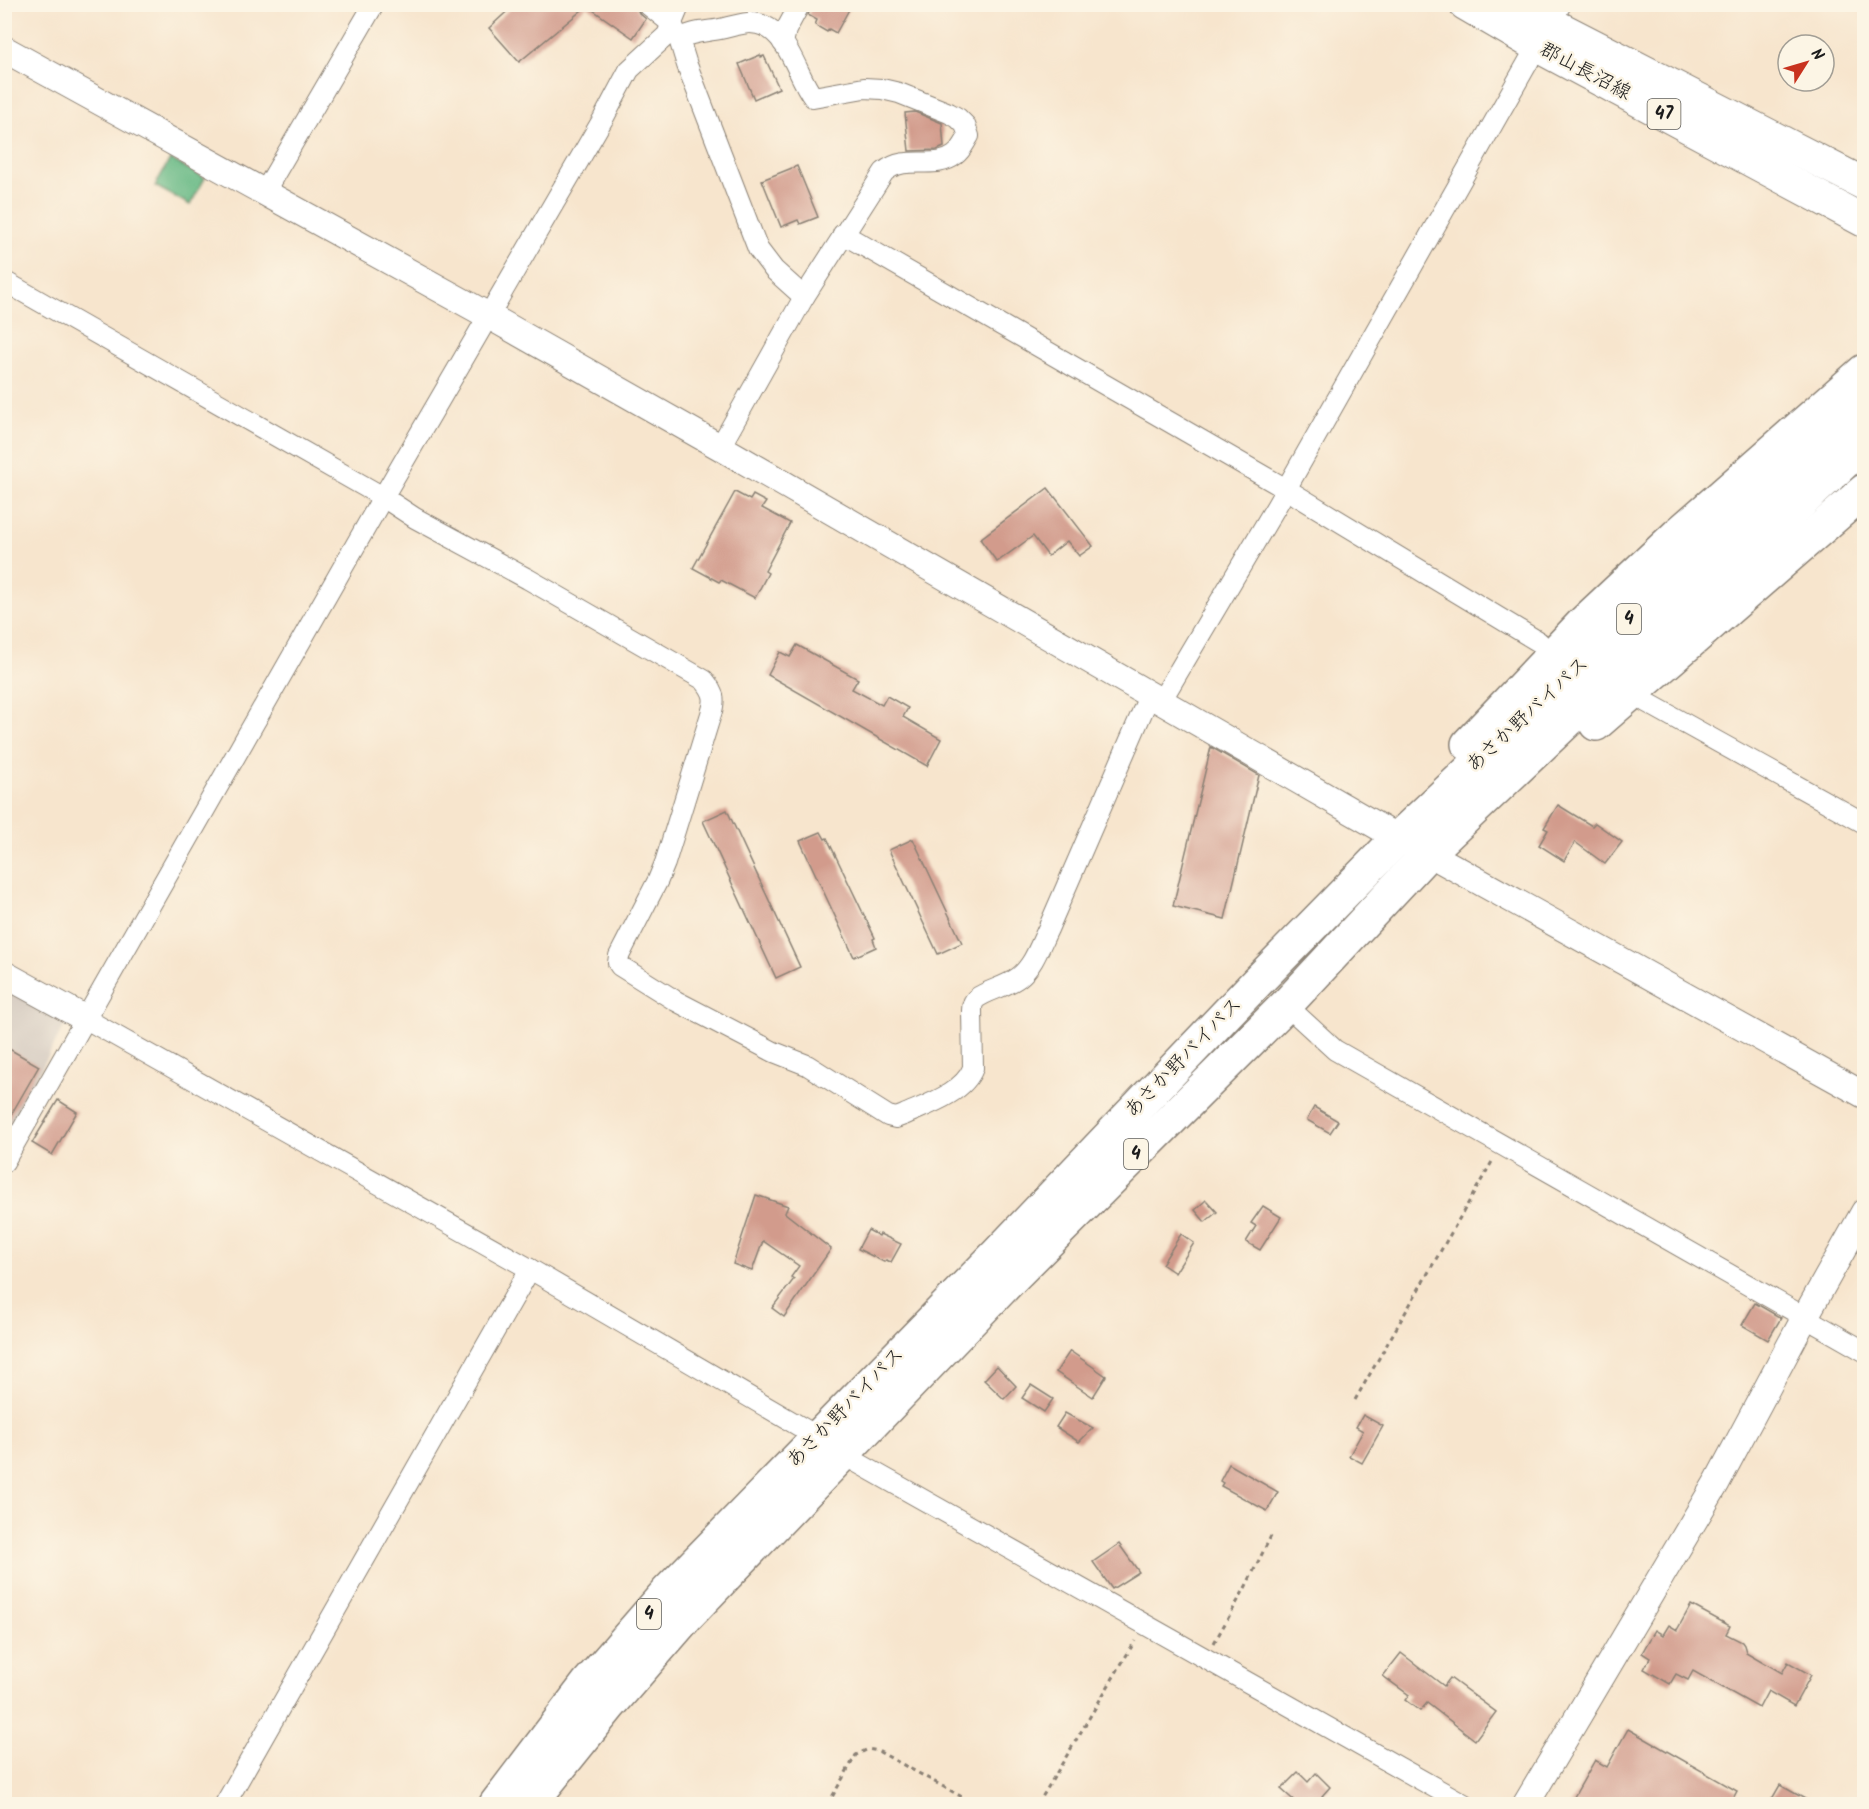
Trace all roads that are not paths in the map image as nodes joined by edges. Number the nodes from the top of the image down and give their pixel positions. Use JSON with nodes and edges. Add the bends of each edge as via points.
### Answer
{"nodes":[{"id":1,"x":374,"y":4,"type":"edge"},
{"id":2,"x":647,"y":4,"type":"edge"},
{"id":3,"x":680,"y":4,"type":"edge"},
{"id":4,"x":800,"y":4,"type":"edge"},
{"id":5,"x":1465,"y":4,"type":"edge"},
{"id":6,"x":1520,"y":4,"type":"edge"},
{"id":7,"x":1549,"y":25,"type":"edge"},
{"id":8,"x":676,"y":31,"type":"junction"},
{"id":9,"x":783,"y":43,"type":"junction"},
{"id":10,"x":4,"y":49,"type":"edge"},
{"id":11,"x":1864,"y":184,"type":"edge"},
{"id":12,"x":265,"y":191,"type":"junction"},
{"id":13,"x":1864,"y":221,"type":"edge"},
{"id":14,"x":843,"y":234,"type":"junction"},
{"id":15,"x":4,"y":281,"type":"edge"},
{"id":16,"x":804,"y":297,"type":"junction"},
{"id":17,"x":489,"y":316,"type":"junction"},
{"id":18,"x":1864,"y":371,"type":"edge"},
{"id":19,"x":1864,"y":405,"type":"edge"},
{"id":20,"x":1864,"y":444,"type":"edge"},
{"id":21,"x":720,"y":447,"type":"junction"},
{"id":22,"x":1286,"y":489,"type":"junction"},
{"id":23,"x":1864,"y":491,"type":"edge"},
{"id":24,"x":383,"y":497,"type":"junction"},
{"id":25,"x":1539,"y":642,"type":"dead end"},
{"id":26,"x":1155,"y":697,"type":"junction"},
{"id":27,"x":1637,"y":699,"type":"junction"},
{"id":28,"x":1864,"y":824,"type":"edge"},
{"id":29,"x":1398,"y":838,"type":"junction"},
{"id":30,"x":1428,"y":853,"type":"junction"},
{"id":31,"x":4,"y":974,"type":"edge"},
{"id":32,"x":1286,"y":1005,"type":"junction"},
{"id":33,"x":86,"y":1019,"type":"junction"},
{"id":34,"x":1864,"y":1095,"type":"edge"},
{"id":35,"x":4,"y":1162,"type":"edge"},
{"id":36,"x":1864,"y":1212,"type":"edge"},
{"id":37,"x":531,"y":1269,"type":"junction"},
{"id":38,"x":1805,"y":1317,"type":"junction"},
{"id":39,"x":1864,"y":1351,"type":"edge"},
{"id":40,"x":830,"y":1445,"type":"junction"},
{"id":41,"x":225,"y":1804,"type":"edge"},
{"id":42,"x":496,"y":1804,"type":"edge"},
{"id":43,"x":530,"y":1804,"type":"edge"},
{"id":44,"x":1464,"y":1804,"type":"edge"},
{"id":45,"x":1526,"y":1804,"type":"edge"}],
"edges":[{"from":1,"to":12,"type":"street"},
{"from":2,"to":8,"type":"street"},
{"from":3,"to":8,"type":"street"},
{"from":4,"to":9,"type":"street"},
{"from":5,"to":7,"type":"main road","name":"郡山長沼線","number":"47"},
{"from":6,"to":7,"type":"main road","name":"郡山長沼線","number":"47"},
{"from":7,"to":11,"type":"main road","name":"郡山長沼線","number":"47"},
{"from":7,"to":13,"type":"main road","name":"郡山長沼線","number":"47"},
{"from":7,"to":22,"type":"street"},
{"from":8,"to":9,"type":"street","via":[[706,32],[749,23],[769,30]]},
{"from":8,"to":16,"type":"street","via":[[756,244],[770,266]]},
{"from":8,"to":17,"type":"street","via":[[629,70]]},
{"from":9,"to":14,"type":"street","via":[[813,97],[864,88],[882,89],[949,113],[969,130],[963,147],[951,157],[901,163],[884,172]]},
{"from":10,"to":12,"type":"street"},
{"from":12,"to":17,"type":"street"},
{"from":14,"to":16,"type":"street"},
{"from":14,"to":22,"type":"street"},
{"from":15,"to":24,"type":"street"},
{"from":16,"to":21,"type":"street"},
{"from":17,"to":21,"type":"street"},
{"from":17,"to":24,"type":"street"},
{"from":18,"to":29,"type":"highway","via":[[1677,535],[1576,630],[1417,797]]},
{"from":19,"to":29,"type":"highway","name":"あさか野バイパス","number":"4"},
{"from":20,"to":30,"type":"highway","name":"あさか野バイパス","number":"4"},
{"from":21,"to":26,"type":"street"},
{"from":22,"to":25,"type":"street"},
{"from":22,"to":26,"type":"street"},
{"from":23,"to":27,"type":"highway"},
{"from":24,"to":26,"type":"street","via":[[704,680],[710,687],[714,705],[665,863],[618,963],[676,1001],[807,1065],[893,1118],[966,1082],[973,1068],[973,1003],[1018,978],[1031,963]]},
{"from":24,"to":33,"type":"street"},
{"from":26,"to":29,"type":"street"},
{"from":27,"to":28,"type":"street"},
{"from":27,"to":30,"type":"highway","number":"4","via":[[1484,821]]},
{"from":29,"to":30,"type":"street"},
{"from":29,"to":40,"type":"highway","name":"あさか野バイパス","number":"4","via":[[1005,1245]]},
{"from":30,"to":32,"type":"highway","name":"あさか野バイパス","number":"4"},
{"from":30,"to":34,"type":"street"},
{"from":31,"to":33,"type":"street"},
{"from":32,"to":38,"type":"street","via":[[1335,1050]]},
{"from":32,"to":40,"type":"highway","name":"あさか野バイパス","number":"4","via":[[1023,1267]]},
{"from":33,"to":35,"type":"street"},
{"from":33,"to":37,"type":"street"},
{"from":36,"to":38,"type":"street"},
{"from":37,"to":40,"type":"street"},
{"from":37,"to":41,"type":"street"},
{"from":38,"to":39,"type":"street"},
{"from":38,"to":45,"type":"street","via":[[1717,1482]]},
{"from":40,"to":42,"type":"highway","name":"あさか野バイパス","number":"4","via":[[660,1601],[588,1683]]},
{"from":40,"to":43,"type":"highway","name":"あさか野バイパス","number":"4"},
{"from":40,"to":44,"type":"street"}]}
